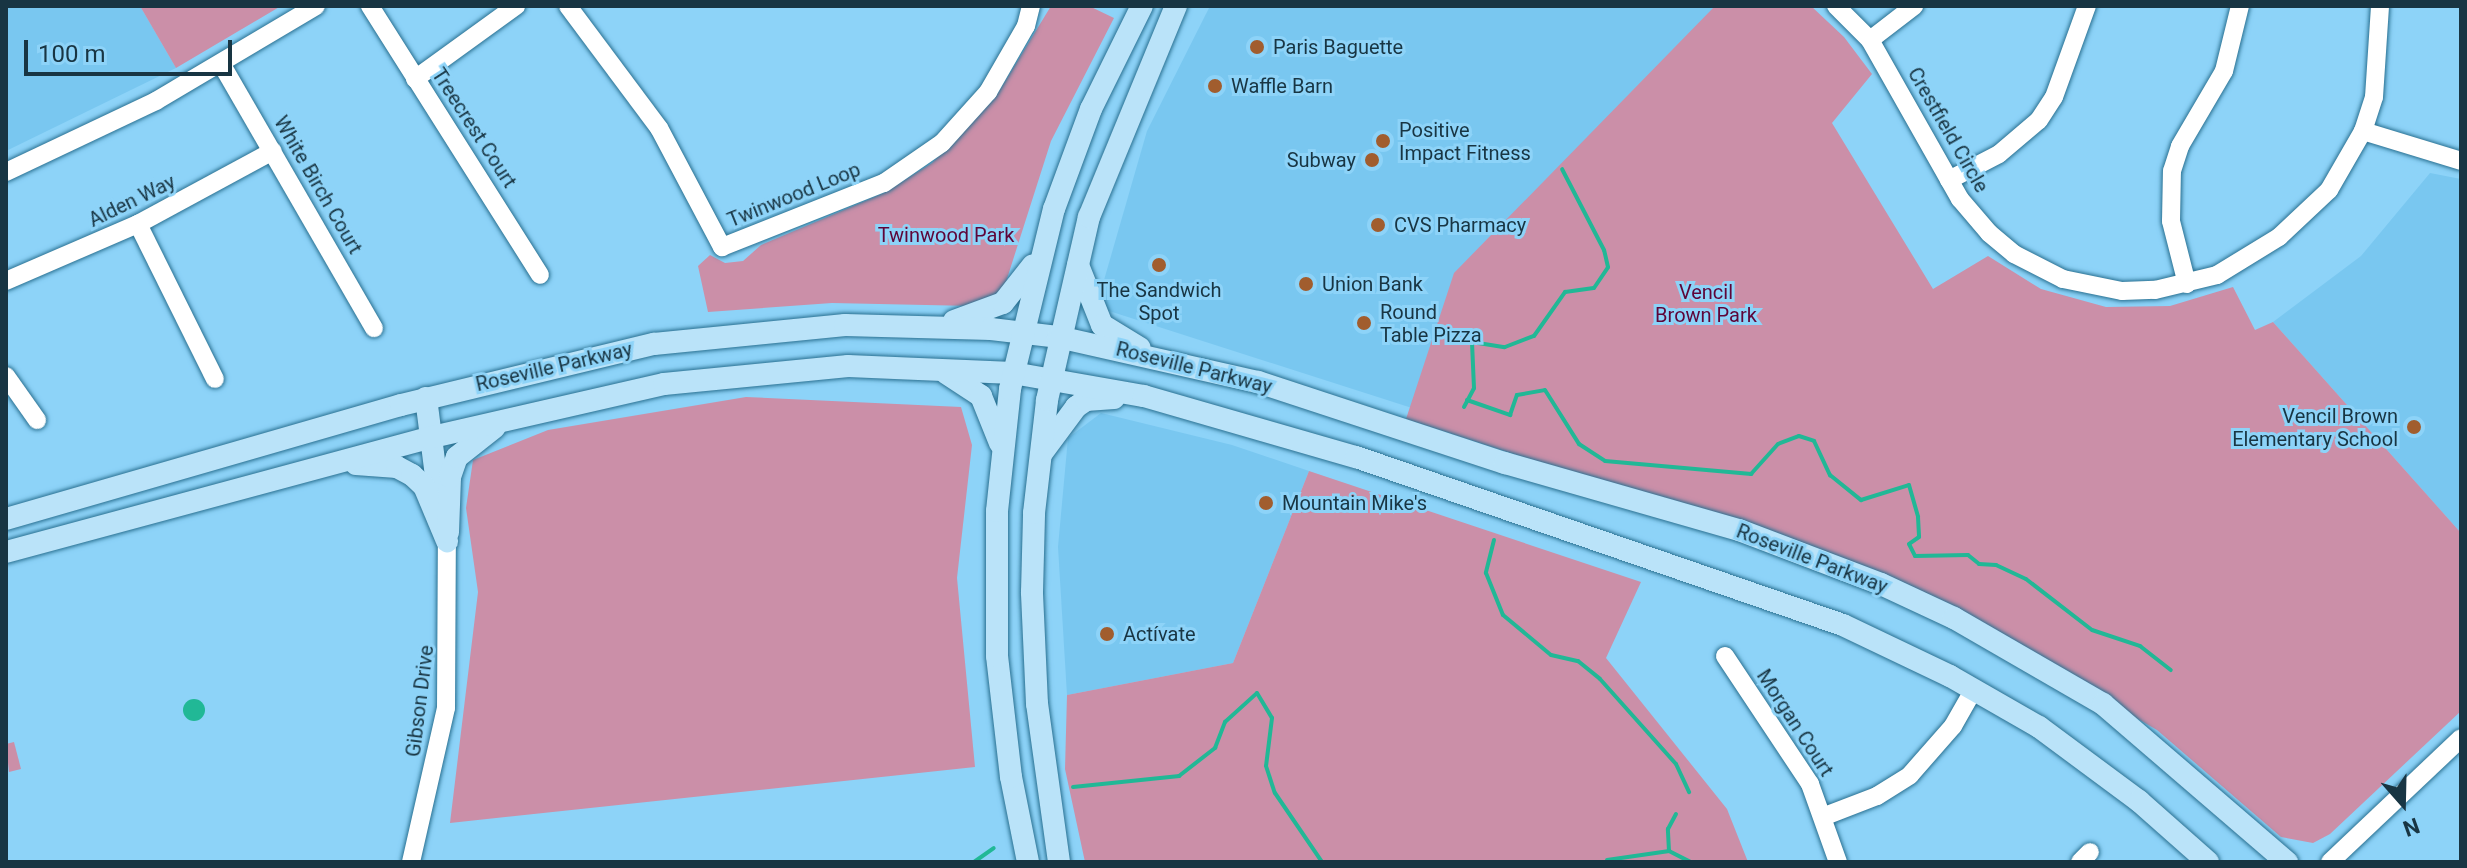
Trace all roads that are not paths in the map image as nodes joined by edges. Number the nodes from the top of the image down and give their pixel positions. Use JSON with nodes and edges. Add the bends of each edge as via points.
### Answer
{"nodes":[{"id":1,"x":316,"y":6,"type":"edge"},
{"id":2,"x":370,"y":6,"type":"edge"},
{"id":3,"x":516,"y":6,"type":"edge"},
{"id":4,"x":568,"y":6,"type":"edge"},
{"id":5,"x":1031,"y":6,"type":"edge"},
{"id":6,"x":1142,"y":6,"type":"edge"},
{"id":7,"x":1176,"y":6,"type":"edge"},
{"id":8,"x":1836,"y":6,"type":"edge"},
{"id":9,"x":1914,"y":6,"type":"edge"},
{"id":10,"x":2087,"y":6,"type":"edge"},
{"id":11,"x":2240,"y":6,"type":"edge"},
{"id":12,"x":2380,"y":6,"type":"edge"},
{"id":13,"x":1870,"y":40,"type":"junction"},
{"id":14,"x":222,"y":65,"type":"junction"},
{"id":15,"x":415,"y":79,"type":"junction"},
{"id":16,"x":2363,"y":131,"type":"junction"},
{"id":17,"x":273,"y":151,"type":"junction"},
{"id":18,"x":2461,"y":161,"type":"edge"},
{"id":19,"x":6,"y":172,"type":"edge"},
{"id":20,"x":1949,"y":180,"type":"junction"},
{"id":21,"x":138,"y":224,"type":"junction"},
{"id":22,"x":1039,"y":257,"type":"junction"},
{"id":23,"x":1077,"y":262,"type":"junction"},
{"id":24,"x":540,"y":275,"type":"dead end"},
{"id":25,"x":6,"y":281,"type":"edge"},
{"id":26,"x":2187,"y":284,"type":"junction"},
{"id":27,"x":936,"y":326,"type":"junction"},
{"id":28,"x":374,"y":328,"type":"dead end"},
{"id":29,"x":1022,"y":332,"type":"junction"},
{"id":30,"x":1058,"y":337,"type":"junction"},
{"id":31,"x":1155,"y":357,"type":"junction"},
{"id":32,"x":934,"y":367,"type":"junction"},
{"id":33,"x":1013,"y":373,"type":"junction"},
{"id":34,"x":6,"y":376,"type":"edge"},
{"id":35,"x":215,"y":379,"type":"dead end"},
{"id":36,"x":1050,"y":379,"type":"junction"},
{"id":37,"x":1144,"y":396,"type":"junction"},
{"id":38,"x":426,"y":398,"type":"junction"},
{"id":39,"x":37,"y":420,"type":"dead end"},
{"id":40,"x":505,"y":420,"type":"junction"},
{"id":41,"x":428,"y":438,"type":"junction"},
{"id":42,"x":1002,"y":451,"type":"junction"},
{"id":43,"x":1039,"y":458,"type":"junction"},
{"id":44,"x":342,"y":462,"type":"junction"},
{"id":45,"x":6,"y":519,"type":"edge"},
{"id":46,"x":447,"y":541,"type":"junction"},
{"id":47,"x":6,"y":552,"type":"edge"},
{"id":48,"x":1725,"y":656,"type":"dead end"},
{"id":49,"x":1974,"y":689,"type":"junction"},
{"id":50,"x":2461,"y":738,"type":"edge"},
{"id":51,"x":1825,"y":816,"type":"junction"},
{"id":52,"x":411,"y":862,"type":"edge"},
{"id":53,"x":1028,"y":862,"type":"edge"},
{"id":54,"x":1059,"y":862,"type":"edge"},
{"id":55,"x":1838,"y":862,"type":"edge"},
{"id":56,"x":2208,"y":862,"type":"edge"},
{"id":57,"x":2287,"y":862,"type":"edge"},
{"id":58,"x":2330,"y":862,"type":"edge"}],
"edges":[{"from":1,"to":14,"type":"street"},
{"from":2,"to":15,"type":"street","name":"Treecrest Court"},
{"from":3,"to":15,"type":"street"},
{"from":4,"to":5,"type":"street","name":"Twinwood Loop","via":[[659,128],[722,247],[884,183],[942,143],[988,92],[1026,26]]},
{"from":6,"to":22,"type":"main road","via":[[1091,109]]},
{"from":7,"to":23,"type":"main road","via":[[1125,121]]},
{"from":8,"to":13,"type":"street","name":"Crestfield Circle"},
{"from":9,"to":13,"type":"street"},
{"from":10,"to":20,"type":"street","via":[[2054,97],[2039,120],[1999,154]]},
{"from":11,"to":26,"type":"street","via":[[2224,71],[2180,146],[2172,171],[2171,221]]},
{"from":12,"to":16,"type":"street","name":"Crestfield Circle","via":[[2379,69]]},
{"from":13,"to":20,"type":"street","name":"Crestfield Circle"},
{"from":14,"to":17,"type":"street","name":"White Birch Court"},
{"from":14,"to":19,"type":"street"},
{"from":15,"to":24,"type":"street","name":"Treecrest Court"},
{"from":16,"to":18,"type":"street"},
{"from":16,"to":26,"type":"street","name":"Crestfield Circle","via":[[2348,163],[2306,213],[2248,258]]},
{"from":17,"to":21,"type":"street","name":"Alden Way"},
{"from":17,"to":28,"type":"street","name":"White Birch Court"},
{"from":20,"to":26,"type":"street","name":"Crestfield Circle","via":[[1989,233],[2038,268],[2122,291]]},
{"from":21,"to":25,"type":"street","name":"Alden Way"},
{"from":21,"to":35,"type":"street"},
{"from":22,"to":27,"type":"main road","via":[[1003,303]]},
{"from":22,"to":29,"type":"main road"},
{"from":23,"to":30,"type":"main road"},
{"from":23,"to":31,"type":"main road","via":[[1102,325]]},
{"from":27,"to":29,"type":"main road","name":"Roseville Parkway"},
{"from":27,"to":38,"type":"main road","name":"Roseville Parkway","via":[[845,325],[705,335],[589,356]]},
{"from":29,"to":30,"type":"main road","name":"Roseville Parkway"},
{"from":29,"to":33,"type":"main road"},
{"from":30,"to":31,"type":"main road","name":"Roseville Parkway"},
{"from":30,"to":36,"type":"main road"},
{"from":31,"to":57,"type":"main road","name":"Roseville Parkway","via":[[1258,382],[1505,463],[1739,530],[1892,589],[1987,635],[2103,704]]},
{"from":32,"to":33,"type":"main road","name":"Roseville Parkway"},
{"from":32,"to":40,"type":"main road","name":"Roseville Parkway","via":[[731,373],[595,397]]},
{"from":32,"to":42,"type":"main road","via":[[981,396]]},
{"from":33,"to":36,"type":"main road","name":"Roseville Parkway"},
{"from":33,"to":42,"type":"main road"},
{"from":34,"to":39,"type":"street"},
{"from":36,"to":37,"type":"main road","name":"Roseville Parkway"},
{"from":36,"to":43,"type":"main road"},
{"from":37,"to":43,"type":"main road","via":[[1086,400],[1067,415]]},
{"from":37,"to":49,"type":"main road","name":"Roseville Parkway","via":[[1480,496],[1763,594],[1843,625]]},
{"from":38,"to":41,"type":"main road"},
{"from":38,"to":45,"type":"main road","name":"Roseville Parkway"},
{"from":40,"to":41,"type":"main road","name":"Roseville Parkway"},
{"from":40,"to":46,"type":"main road","via":[[457,457],[450,477]]},
{"from":41,"to":44,"type":"main road","name":"Roseville Parkway"},
{"from":41,"to":46,"type":"main road"},
{"from":42,"to":53,"type":"main road","via":[[997,656],[1011,777]]},
{"from":43,"to":54,"type":"main road","via":[[1032,592],[1035,663]]},
{"from":44,"to":46,"type":"main road","via":[[397,467],[412,475],[424,486]]},
{"from":44,"to":47,"type":"main road","name":"Roseville Parkway"},
{"from":46,"to":52,"type":"street","name":"Gibson Drive","via":[[446,708]]},
{"from":48,"to":51,"type":"street","name":"Morgan Court","via":[[1794,756]]},
{"from":49,"to":51,"type":"street","via":[[1953,726],[1910,775],[1877,796]]},
{"from":49,"to":56,"type":"main road","name":"Roseville Parkway","via":[[2113,780]]},
{"from":50,"to":58,"type":"street"},
{"from":51,"to":55,"type":"street","name":"Morgan Court"}]}
